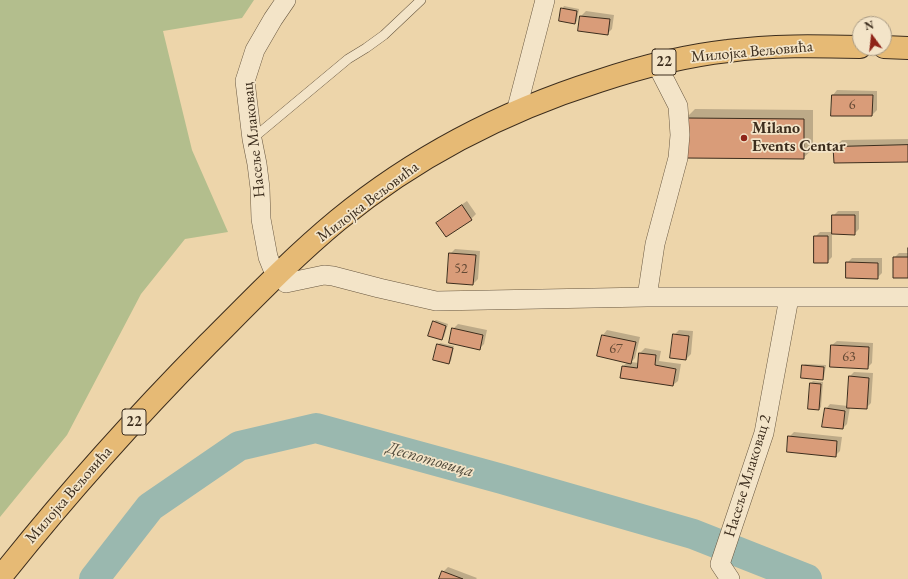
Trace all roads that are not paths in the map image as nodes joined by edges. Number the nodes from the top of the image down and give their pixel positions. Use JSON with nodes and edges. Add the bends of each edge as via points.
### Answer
{"nodes":[{"id":1,"x":286,"y":0,"type":"edge"},
{"id":2,"x":421,"y":0,"type":"edge"},
{"id":3,"x":545,"y":0,"type":"edge"},
{"id":4,"x":852,"y":47,"type":"edge"},
{"id":5,"x":892,"y":48,"type":"edge"},
{"id":6,"x":908,"y":48,"type":"edge"},
{"id":7,"x":656,"y":63,"type":"junction"},
{"id":8,"x":516,"y":112,"type":"junction"},
{"id":9,"x":252,"y":139,"type":"junction"},
{"id":10,"x":278,"y":275,"type":"junction"},
{"id":11,"x":647,"y":297,"type":"junction"},
{"id":12,"x":908,"y":297,"type":"edge"},
{"id":13,"x":789,"y":298,"type":"junction"},
{"id":14,"x":0,"y":578,"type":"edge"},
{"id":15,"x":730,"y":579,"type":"edge"}],
"edges":[{"from":1,"to":9,"type":"street","name":"Насеље Млаковац","via":[[255,50],[245,81]]},
{"from":2,"to":9,"type":"lane","via":[[384,35],[348,59]]},
{"from":3,"to":8,"type":"street"},
{"from":4,"to":7,"type":"main road","name":"Милојка Вељовића","number":"22","via":[[806,46],[728,50]]},
{"from":5,"to":6,"type":"main road"},
{"from":7,"to":8,"type":"main road","name":"Милојка Вељовића","number":"22","via":[[579,87]]},
{"from":7,"to":11,"type":"street","via":[[678,106],[680,135],[678,158],[655,244]]},
{"from":8,"to":10,"type":"main road","name":"Милојка Вељовића","number":"22","via":[[449,145],[398,177],[338,220]]},
{"from":9,"to":10,"type":"street","name":"Насеље Млаковац","via":[[268,257]]},
{"from":10,"to":11,"type":"street","via":[[286,283],[324,275],[333,276],[436,301]]},
{"from":10,"to":14,"type":"main road","name":"Милојка Вељовића","number":"22","via":[[190,362],[111,446],[36,532]]},
{"from":11,"to":13,"type":"street"},
{"from":12,"to":13,"type":"street"},
{"from":13,"to":15,"type":"street","name":"Насеље Млаковац 2","via":[[764,433],[720,564]]}]}
